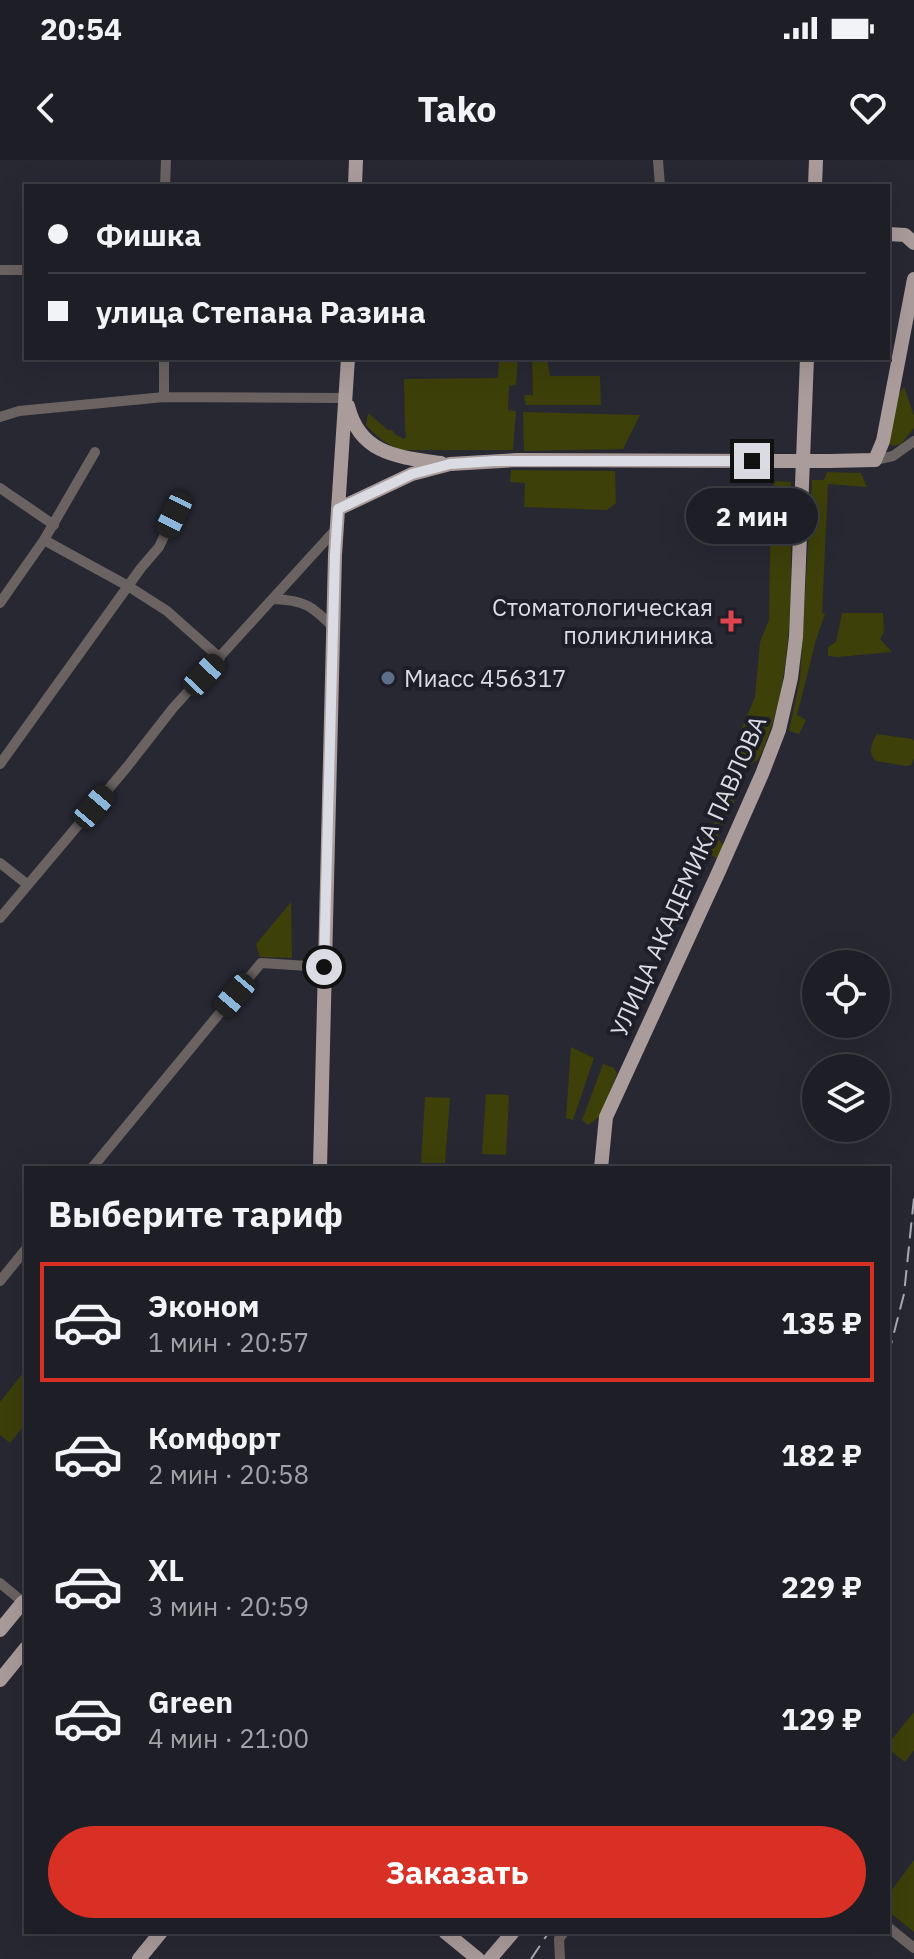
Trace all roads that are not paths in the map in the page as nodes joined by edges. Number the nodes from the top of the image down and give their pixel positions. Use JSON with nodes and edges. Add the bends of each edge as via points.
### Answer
{"nodes":[{"id":1,"x":166,"y":160,"type":"edge"},
{"id":2,"x":356,"y":160,"type":"edge"},
{"id":3,"x":658,"y":160,"type":"edge"},
{"id":4,"x":816,"y":160,"type":"edge"},
{"id":5,"x":165,"y":184,"type":"edge"},
{"id":6,"x":355,"y":184,"type":"edge"},
{"id":7,"x":660,"y":184,"type":"edge"},
{"id":8,"x":815,"y":184,"type":"edge"},
{"id":9,"x":890,"y":234,"type":"edge"},
{"id":10,"x":914,"y":243,"type":"edge"},
{"id":11,"x":0,"y":270,"type":"edge"},
{"id":12,"x":24,"y":270,"type":"edge"},
{"id":13,"x":914,"y":279,"type":"edge"},
{"id":14,"x":164,"y":360,"type":"edge"},
{"id":15,"x":348,"y":360,"type":"edge"},
{"id":16,"x":807,"y":360,"type":"edge"},
{"id":17,"x":164,"y":397,"type":"junction"},
{"id":18,"x":346,"y":398,"type":"junction"},
{"id":19,"x":0,"y":417,"type":"edge"},
{"id":20,"x":914,"y":441,"type":"edge"},
{"id":21,"x":95,"y":452,"type":"dead end"},
{"id":22,"x":875,"y":460,"type":"junction"},
{"id":23,"x":450,"y":464,"type":"junction"},
{"id":24,"x":0,"y":488,"type":"edge"},
{"id":25,"x":338,"y":509,"type":"junction"},
{"id":26,"x":174,"y":515,"type":"dead end"},
{"id":27,"x":54,"y":525,"type":"junction"},
{"id":28,"x":337,"y":528,"type":"junction"},
{"id":29,"x":44,"y":540,"type":"junction"},
{"id":30,"x":128,"y":586,"type":"junction"},
{"id":31,"x":273,"y":599,"type":"junction"},
{"id":32,"x":0,"y":603,"type":"edge"},
{"id":33,"x":334,"y":628,"type":"junction"},
{"id":34,"x":220,"y":658,"type":"junction"},
{"id":35,"x":0,"y":764,"type":"edge"},
{"id":36,"x":0,"y":863,"type":"edge"},
{"id":37,"x":28,"y":885,"type":"junction"},
{"id":38,"x":0,"y":918,"type":"edge"},
{"id":39,"x":324,"y":967,"type":"junction"},
{"id":40,"x":94,"y":1166,"type":"edge"},
{"id":41,"x":320,"y":1166,"type":"edge"},
{"id":42,"x":601,"y":1166,"type":"edge"},
{"id":43,"x":24,"y":1251,"type":"edge"},
{"id":44,"x":0,"y":1281,"type":"edge"},
{"id":45,"x":0,"y":1583,"type":"edge"},
{"id":46,"x":24,"y":1603,"type":"edge"},
{"id":47,"x":0,"y":1630,"type":"edge"},
{"id":48,"x":24,"y":1650,"type":"edge"},
{"id":49,"x":0,"y":1680,"type":"edge"},
{"id":50,"x":890,"y":1929,"type":"edge"},
{"id":51,"x":159,"y":1934,"type":"edge"},
{"id":52,"x":447,"y":1934,"type":"edge"},
{"id":53,"x":511,"y":1934,"type":"edge"},
{"id":54,"x":563,"y":1934,"type":"edge"},
{"id":55,"x":914,"y":1948,"type":"edge"},
{"id":56,"x":139,"y":1959,"type":"edge"},
{"id":57,"x":478,"y":1959,"type":"edge"},
{"id":58,"x":490,"y":1959,"type":"edge"},
{"id":59,"x":560,"y":1959,"type":"edge"}],
"edges":[{"from":1,"to":5,"type":"street"},
{"from":2,"to":6,"type":"main road"},
{"from":3,"to":7,"type":"street"},
{"from":4,"to":8,"type":"main road"},
{"from":9,"to":10,"type":"main road","via":[[905,235]]},
{"from":11,"to":12,"type":"street"},
{"from":13,"to":22,"type":"main road"},
{"from":14,"to":17,"type":"street"},
{"from":15,"to":18,"type":"main road"},
{"from":16,"to":42,"type":"main road","name":"УЛИЦА АКАДЕМИКА ПАВЛОВА","via":[[796,637],[779,730],[606,1117]]},
{"from":17,"to":18,"type":"street"},
{"from":17,"to":19,"type":"street"},
{"from":18,"to":23,"type":"main road","via":[[360,433],[378,448],[397,457]]},
{"from":18,"to":25,"type":"main road"},
{"from":20,"to":22,"type":"street","via":[[893,456]]},
{"from":21,"to":27,"type":"street"},
{"from":22,"to":23,"type":"main road","bridge":true},
{"from":23,"to":25,"type":"main road","via":[[412,474]]},
{"from":24,"to":27,"type":"street"},
{"from":25,"to":28,"type":"main road"},
{"from":26,"to":30,"type":"street","via":[[159,547]]},
{"from":27,"to":29,"type":"street"},
{"from":28,"to":31,"type":"street"},
{"from":28,"to":33,"type":"main road"},
{"from":29,"to":30,"type":"street"},
{"from":29,"to":32,"type":"street"},
{"from":30,"to":34,"type":"street","via":[[167,611]]},
{"from":30,"to":35,"type":"street"},
{"from":31,"to":33,"type":"street","via":[[307,604]]},
{"from":31,"to":34,"type":"street"},
{"from":33,"to":39,"type":"main road"},
{"from":34,"to":37,"type":"street"},
{"from":36,"to":37,"type":"street"},
{"from":37,"to":38,"type":"street"},
{"from":39,"to":40,"type":"street","via":[[261,963]]},
{"from":39,"to":41,"type":"main road"},
{"from":43,"to":44,"type":"street"},
{"from":45,"to":46,"type":"street"},
{"from":46,"to":47,"type":"main road"},
{"from":48,"to":49,"type":"main road"},
{"from":50,"to":55,"type":"street"},
{"from":51,"to":56,"type":"main road"},
{"from":52,"to":57,"type":"main road"},
{"from":53,"to":58,"type":"main road"},
{"from":54,"to":59,"type":"street"}]}
